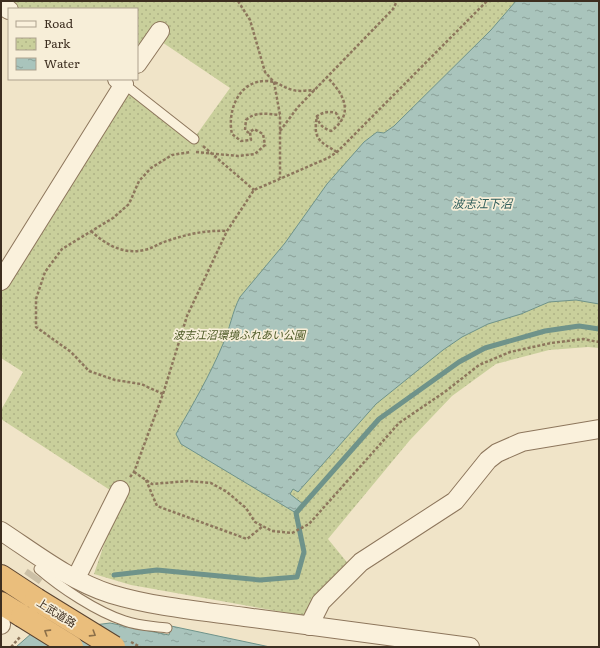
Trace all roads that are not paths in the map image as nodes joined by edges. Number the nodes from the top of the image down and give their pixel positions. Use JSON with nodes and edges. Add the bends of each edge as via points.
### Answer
{"nodes":[{"id":1,"x":160,"y":31,"type":"dead end"},
{"id":2,"x":138,"y":63,"type":"edge"},
{"id":3,"x":123,"y":81,"type":"edge"},
{"id":4,"x":194,"y":139,"type":"road end"},
{"id":5,"x":1,"y":281,"type":"edge"},
{"id":6,"x":599,"y":429,"type":"edge"},
{"id":7,"x":120,"y":490,"type":"road end"},
{"id":8,"x":1,"y":531,"type":"edge"},
{"id":9,"x":39,"y":568,"type":"junction"},
{"id":10,"x":1,"y":576,"type":"edge"},
{"id":11,"x":76,"y":578,"type":"junction"},
{"id":12,"x":1,"y":603,"type":"edge"},
{"id":13,"x":309,"y":626,"type":"junction"},
{"id":14,"x":167,"y":628,"type":"dead end"},
{"id":15,"x":72,"y":647,"type":"edge"},
{"id":16,"x":114,"y":647,"type":"edge"},
{"id":17,"x":470,"y":647,"type":"edge"}],
"edges":[{"from":1,"to":2,"type":"street"},
{"from":3,"to":4,"type":"lane"},
{"from":3,"to":5,"type":"street"},
{"from":6,"to":13,"type":"street","via":[[522,442],[497,453],[488,460],[455,501],[361,562],[321,602]]},
{"from":7,"to":11,"type":"street"},
{"from":8,"to":9,"type":"street"},
{"from":9,"to":11,"type":"street"},
{"from":9,"to":14,"type":"lane","via":[[50,579],[80,599],[123,621]]},
{"from":10,"to":16,"type":"highway","name":"上武道路","one_way":true,"bridge":true},
{"from":11,"to":13,"type":"street","via":[[111,594],[165,605]]},
{"from":15,"to":12,"type":"highway","name":"上武道路","one_way":true,"bridge":true},
{"from":13,"to":17,"type":"street"}]}
